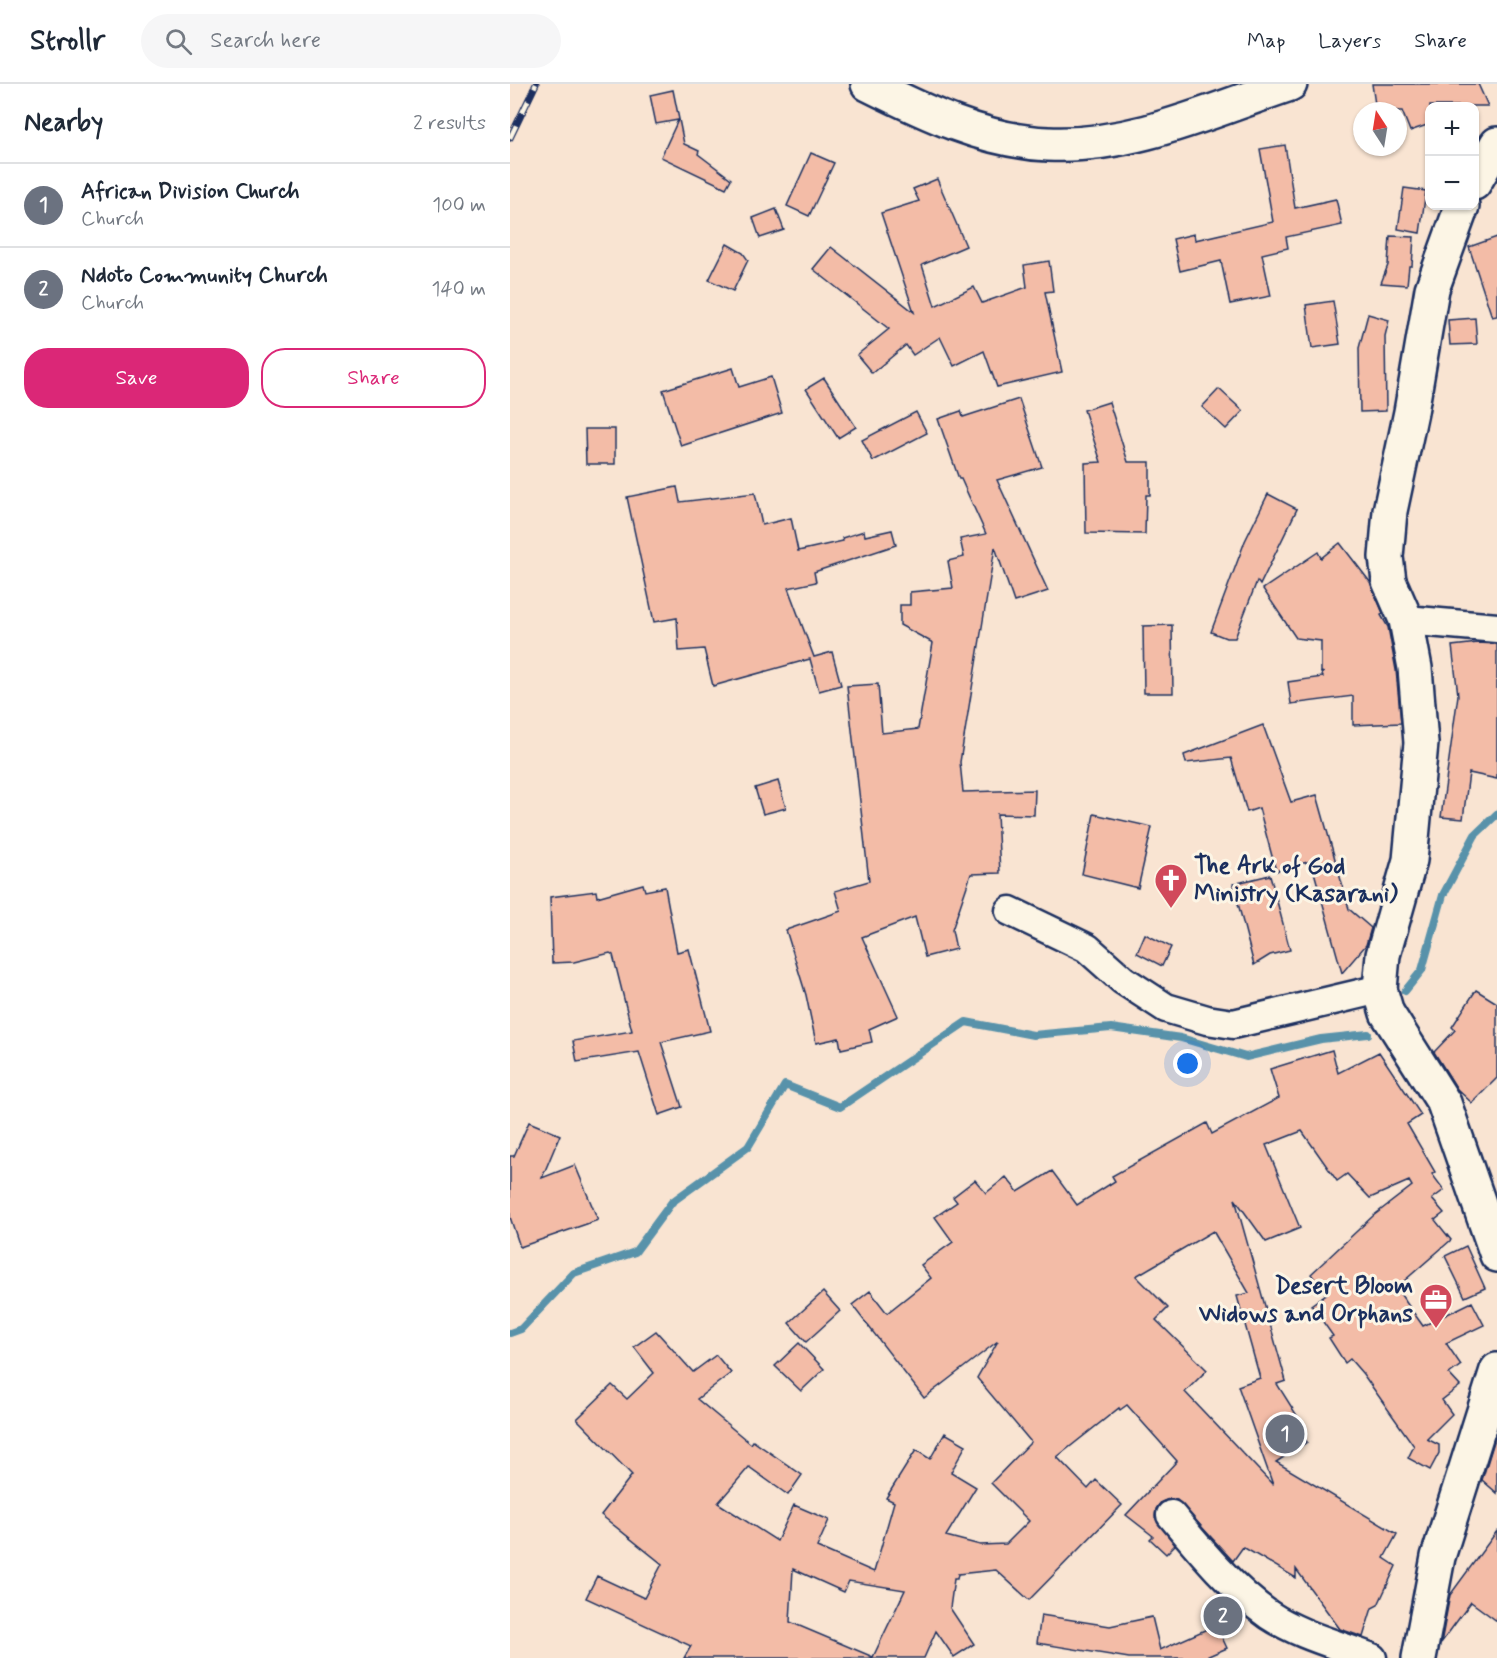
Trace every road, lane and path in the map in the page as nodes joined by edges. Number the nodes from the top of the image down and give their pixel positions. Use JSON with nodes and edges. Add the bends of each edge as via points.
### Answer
{"nodes":[{"id":1,"x":868,"y":84,"type":"edge"},
{"id":2,"x":1290,"y":84,"type":"edge"},
{"id":3,"x":1497,"y":144,"type":"edge"},
{"id":4,"x":1479,"y":175,"type":"edge"},
{"id":5,"x":1461,"y":210,"type":"edge"},
{"id":6,"x":1406,"y":620,"type":"junction"},
{"id":7,"x":1497,"y":628,"type":"edge"},
{"id":8,"x":1010,"y":911,"type":"dead end"},
{"id":9,"x":1380,"y":989,"type":"junction"},
{"id":10,"x":1497,"y":1255,"type":"edge"},
{"id":11,"x":1497,"y":1370,"type":"edge"},
{"id":12,"x":1171,"y":1515,"type":"dead end"},
{"id":13,"x":1372,"y":1658,"type":"edge"},
{"id":14,"x":1419,"y":1658,"type":"edge"}],
"edges":[{"from":1,"to":2,"type":"street","via":[[966,127],[1048,144],[1109,141],[1150,131]]},
{"from":3,"to":4,"type":"street"},
{"from":5,"to":6,"type":"street","via":[[1432,290],[1390,511],[1386,557],[1389,580]]},
{"from":6,"to":7,"type":"street"},
{"from":6,"to":9,"type":"street","via":[[1415,668],[1421,743],[1410,860],[1383,955]]},
{"from":8,"to":9,"type":"street","via":[[1087,948],[1123,980],[1166,1008],[1207,1020],[1233,1024]]},
{"from":9,"to":10,"type":"street","via":[[1387,1012],[1444,1102]]},
{"from":11,"to":14,"type":"street","via":[[1437,1557]]},
{"from":12,"to":13,"type":"street","via":[[1234,1584],[1269,1615]]}]}
